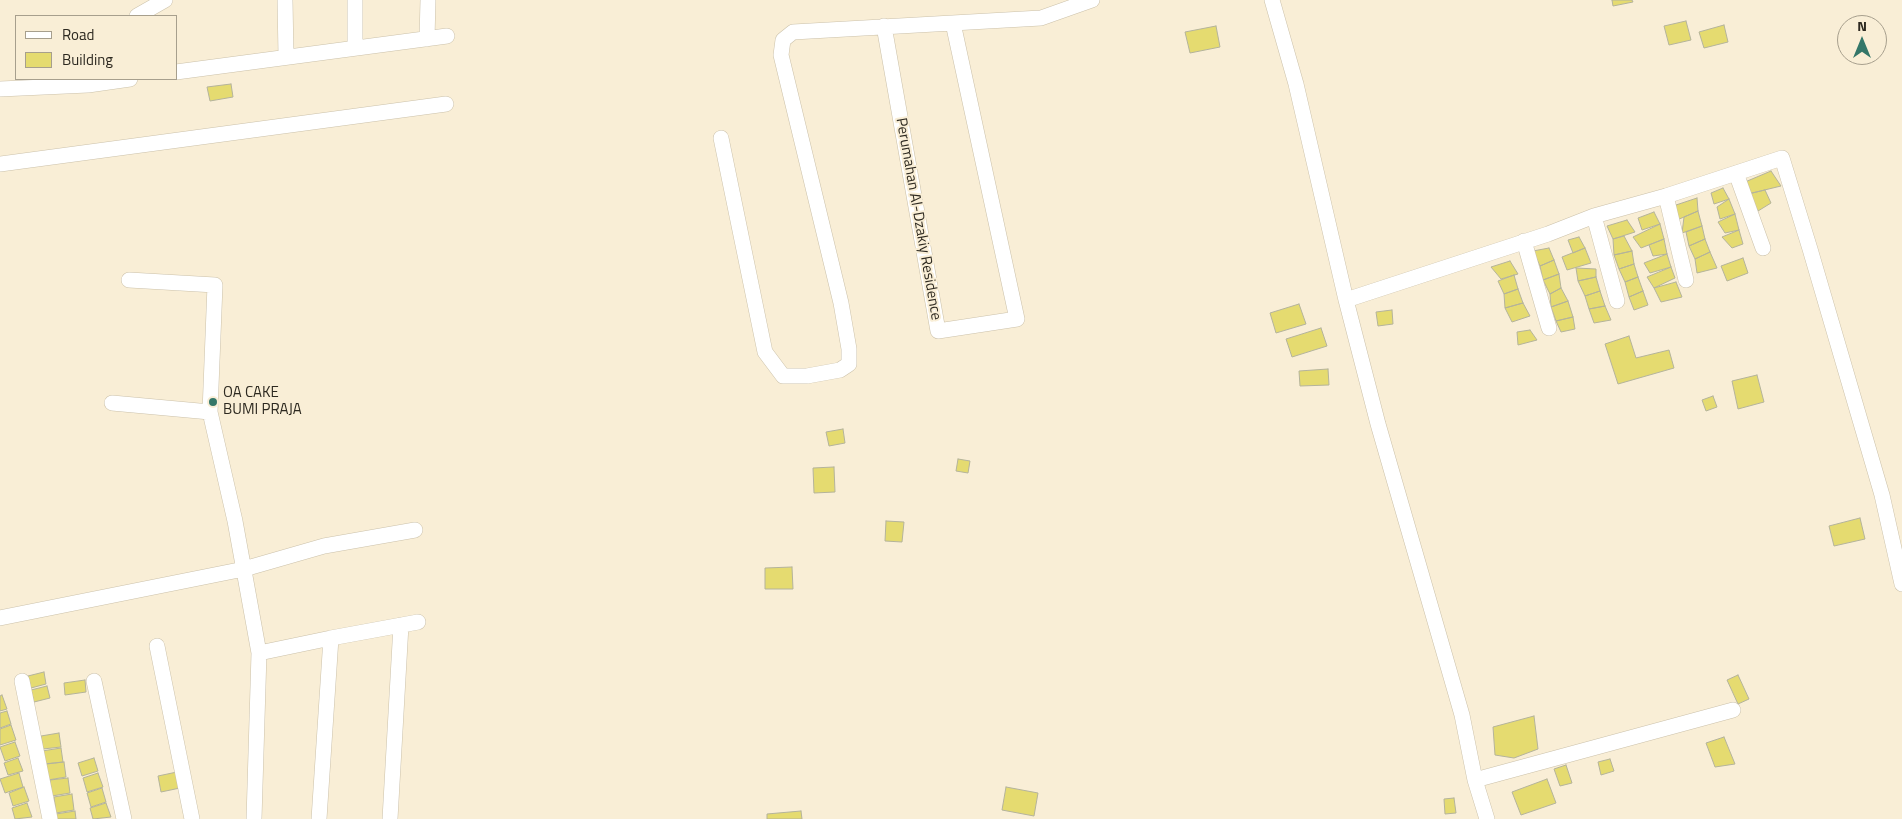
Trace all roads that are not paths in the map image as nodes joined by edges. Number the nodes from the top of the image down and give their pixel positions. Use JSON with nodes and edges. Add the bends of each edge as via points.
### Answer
{"nodes":[{"id":1,"x":165,"y":0,"type":"edge"},
{"id":2,"x":285,"y":0,"type":"edge"},
{"id":3,"x":354,"y":0,"type":"edge"},
{"id":4,"x":428,"y":0,"type":"edge"},
{"id":5,"x":1092,"y":0,"type":"edge"},
{"id":6,"x":1272,"y":0,"type":"edge"},
{"id":7,"x":139,"y":15,"type":"edge"},
{"id":8,"x":953,"y":23,"type":"junction"},
{"id":9,"x":884,"y":26,"type":"junction"},
{"id":10,"x":447,"y":36,"type":"dead end"},
{"id":11,"x":427,"y":39,"type":"junction"},
{"id":12,"x":355,"y":48,"type":"junction"},
{"id":13,"x":286,"y":56,"type":"junction"},
{"id":14,"x":178,"y":72,"type":"edge"},
{"id":15,"x":114,"y":80,"type":"edge"},
{"id":16,"x":98,"y":81,"type":"edge"},
{"id":17,"x":0,"y":89,"type":"edge"},
{"id":18,"x":446,"y":104,"type":"dead end"},
{"id":19,"x":721,"y":138,"type":"dead end"},
{"id":20,"x":0,"y":164,"type":"edge"},
{"id":21,"x":1736,"y":173,"type":"junction"},
{"id":22,"x":1666,"y":196,"type":"junction"},
{"id":23,"x":1594,"y":216,"type":"junction"},
{"id":24,"x":1524,"y":241,"type":"junction"},
{"id":25,"x":1763,"y":248,"type":"dead end"},
{"id":26,"x":129,"y":280,"type":"dead end"},
{"id":27,"x":1686,"y":280,"type":"dead end"},
{"id":28,"x":1346,"y":300,"type":"junction"},
{"id":29,"x":1617,"y":301,"type":"dead end"},
{"id":30,"x":1549,"y":328,"type":"dead end"},
{"id":31,"x":112,"y":403,"type":"dead end"},
{"id":32,"x":210,"y":412,"type":"junction"},
{"id":33,"x":415,"y":530,"type":"dead end"},
{"id":34,"x":244,"y":569,"type":"junction"},
{"id":35,"x":1902,"y":584,"type":"edge"},
{"id":36,"x":0,"y":618,"type":"edge"},
{"id":37,"x":418,"y":622,"type":"dead end"},
{"id":38,"x":401,"y":626,"type":"junction"},
{"id":39,"x":331,"y":638,"type":"junction"},
{"id":40,"x":157,"y":646,"type":"dead end"},
{"id":41,"x":259,"y":654,"type":"junction"},
{"id":42,"x":22,"y":681,"type":"dead end"},
{"id":43,"x":94,"y":681,"type":"dead end"},
{"id":44,"x":1733,"y":710,"type":"dead end"},
{"id":45,"x":1475,"y":780,"type":"junction"},
{"id":46,"x":50,"y":819,"type":"edge"},
{"id":47,"x":124,"y":819,"type":"edge"},
{"id":48,"x":192,"y":819,"type":"edge"},
{"id":49,"x":254,"y":819,"type":"edge"},
{"id":50,"x":319,"y":819,"type":"edge"},
{"id":51,"x":390,"y":819,"type":"edge"},
{"id":52,"x":1487,"y":819,"type":"edge"}],
"edges":[{"from":1,"to":7,"type":"street"},
{"from":2,"to":13,"type":"street"},
{"from":3,"to":12,"type":"street"},
{"from":4,"to":11,"type":"street"},
{"from":5,"to":8,"type":"street","via":[[1041,18]]},
{"from":6,"to":28,"type":"street","via":[[1296,84]]},
{"from":8,"to":9,"type":"street"},
{"from":8,"to":9,"type":"street","name":"Perumahan Al-Dzakiy Residence","via":[[1017,319],[938,331]]},
{"from":9,"to":19,"type":"street","via":[[793,32],[783,40],[780,55],[841,303],[849,364],[840,370],[807,376],[783,376],[765,352]]},
{"from":10,"to":11,"type":"street"},
{"from":11,"to":12,"type":"street"},
{"from":12,"to":13,"type":"street"},
{"from":13,"to":14,"type":"street"},
{"from":15,"to":16,"type":"street"},
{"from":16,"to":17,"type":"street"},
{"from":18,"to":20,"type":"street"},
{"from":21,"to":22,"type":"street"},
{"from":21,"to":25,"type":"street"},
{"from":21,"to":35,"type":"street","via":[[1782,158],[1877,477]]},
{"from":22,"to":23,"type":"street"},
{"from":22,"to":27,"type":"street"},
{"from":23,"to":24,"type":"street"},
{"from":23,"to":29,"type":"street"},
{"from":24,"to":28,"type":"street"},
{"from":24,"to":30,"type":"street"},
{"from":26,"to":32,"type":"street","via":[[215,285]]},
{"from":28,"to":45,"type":"street","via":[[1378,424],[1462,715]]},
{"from":31,"to":32,"type":"street"},
{"from":32,"to":34,"type":"street"},
{"from":33,"to":34,"type":"street","via":[[324,546]]},
{"from":34,"to":36,"type":"street"},
{"from":34,"to":41,"type":"street"},
{"from":37,"to":38,"type":"street"},
{"from":38,"to":39,"type":"street"},
{"from":38,"to":51,"type":"street"},
{"from":39,"to":41,"type":"street"},
{"from":39,"to":50,"type":"street"},
{"from":40,"to":48,"type":"street"},
{"from":41,"to":49,"type":"street"},
{"from":42,"to":46,"type":"street"},
{"from":43,"to":47,"type":"street"},
{"from":44,"to":45,"type":"street"},
{"from":45,"to":52,"type":"street"}]}
